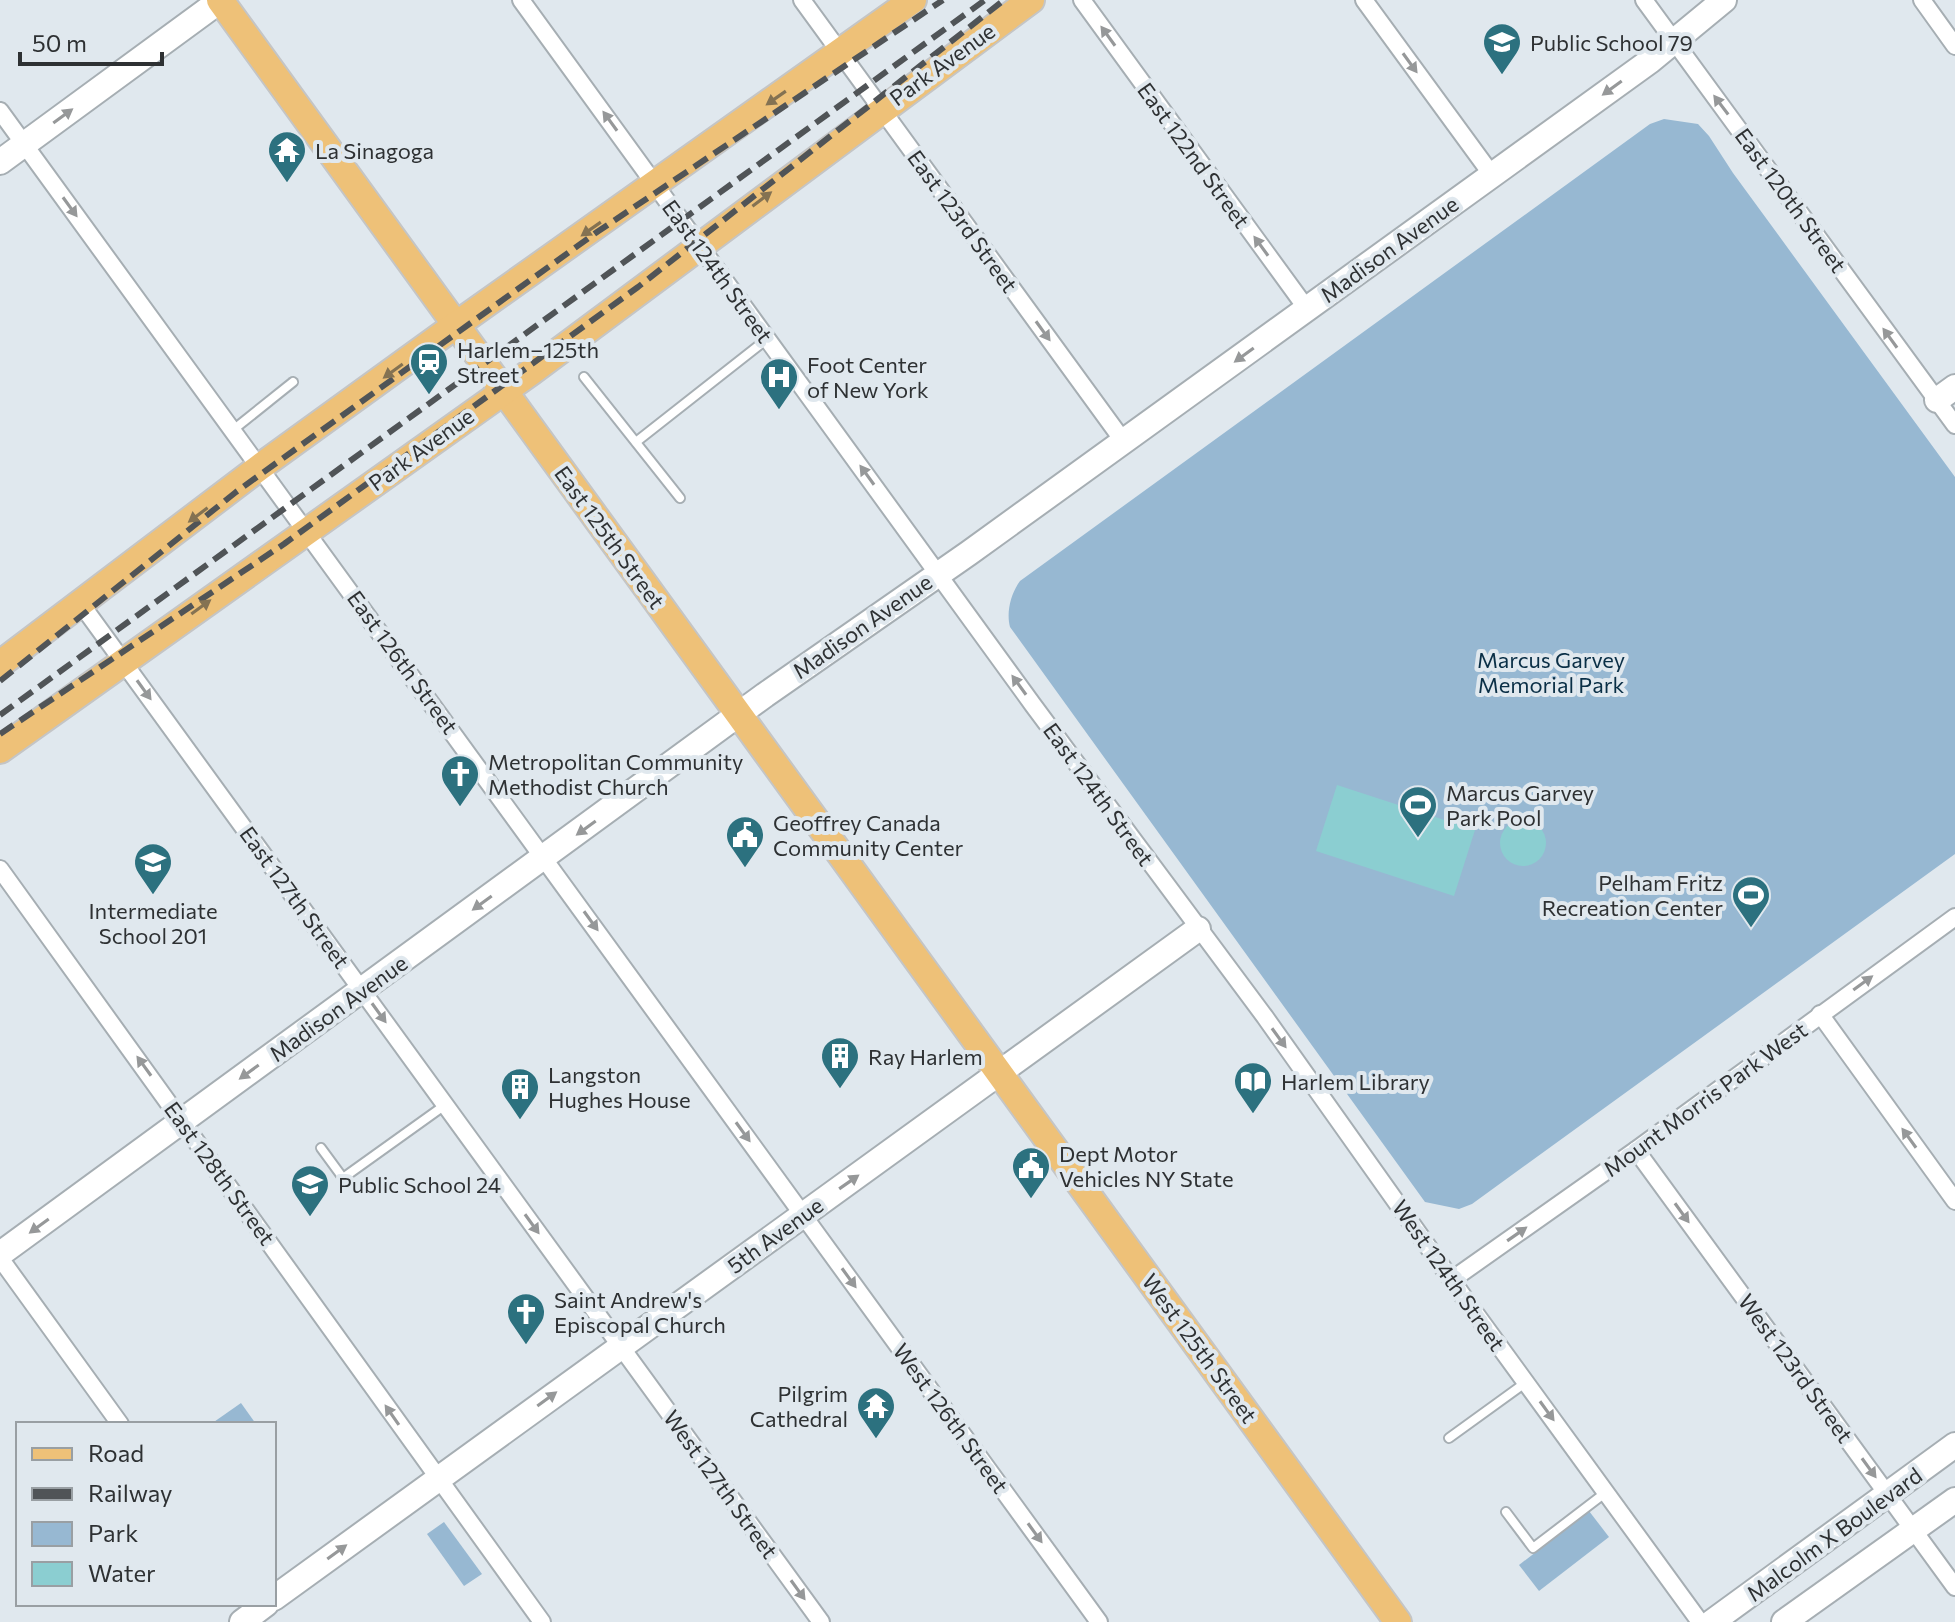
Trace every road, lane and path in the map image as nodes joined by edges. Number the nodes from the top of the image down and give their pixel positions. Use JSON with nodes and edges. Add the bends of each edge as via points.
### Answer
{"nodes":[{"id":1,"x":221,"y":0,"type":"edge"},
{"id":2,"x":521,"y":0,"type":"edge"},
{"id":3,"x":802,"y":0,"type":"edge"},
{"id":4,"x":913,"y":0,"type":"edge"},
{"id":5,"x":1031,"y":0,"type":"edge"},
{"id":6,"x":1082,"y":0,"type":"edge"},
{"id":7,"x":1364,"y":0,"type":"edge"},
{"id":8,"x":1644,"y":0,"type":"edge"},
{"id":9,"x":1724,"y":0,"type":"edge"},
{"id":10,"x":1922,"y":0,"type":"edge"},
{"id":11,"x":1673,"y":40,"type":"junction"},
{"id":12,"x":1955,"y":46,"type":"edge"},
{"id":13,"x":840,"y":53,"type":"junction"},
{"id":14,"x":881,"y":109,"type":"junction"},
{"id":15,"x":0,"y":111,"type":"edge"},
{"id":16,"x":24,"y":144,"type":"junction"},
{"id":17,"x":0,"y":162,"type":"edge"},
{"id":18,"x":1492,"y":175,"type":"junction"},
{"id":19,"x":655,"y":184,"type":"junction"},
{"id":20,"x":700,"y":246,"type":"junction"},
{"id":21,"x":1307,"y":309,"type":"junction"},
{"id":22,"x":456,"y":325,"type":"junction"},
{"id":23,"x":767,"y":338,"type":"junction"},
{"id":24,"x":584,"y":377,"type":"dead end"},
{"id":25,"x":293,"y":382,"type":"dead end"},
{"id":26,"x":504,"y":391,"type":"junction"},
{"id":27,"x":1946,"y":394,"type":"edge"},
{"id":28,"x":1955,"y":425,"type":"edge"},
{"id":29,"x":233,"y":430,"type":"junction"},
{"id":30,"x":636,"y":442,"type":"junction"},
{"id":31,"x":1124,"y":442,"type":"junction"},
{"id":32,"x":260,"y":467,"type":"junction"},
{"id":33,"x":680,"y":498,"type":"dead end"},
{"id":34,"x":307,"y":532,"type":"junction"},
{"id":35,"x":938,"y":572,"type":"junction"},
{"id":36,"x":81,"y":604,"type":"junction"},
{"id":37,"x":122,"y":661,"type":"junction"},
{"id":38,"x":0,"y":664,"type":"edge"},
{"id":39,"x":738,"y":715,"type":"junction"},
{"id":40,"x":0,"y":750,"type":"edge"},
{"id":41,"x":545,"y":857,"type":"junction"},
{"id":42,"x":0,"y":869,"type":"edge"},
{"id":43,"x":1955,"y":917,"type":"edge"},
{"id":44,"x":1198,"y":929,"type":"junction"},
{"id":45,"x":362,"y":990,"type":"junction"},
{"id":46,"x":1820,"y":1014,"type":"junction"},
{"id":47,"x":1001,"y":1074,"type":"junction"},
{"id":48,"x":445,"y":1105,"type":"junction"},
{"id":49,"x":183,"y":1120,"type":"junction"},
{"id":50,"x":321,"y":1148,"type":"dead end"},
{"id":51,"x":1636,"y":1150,"type":"junction"},
{"id":52,"x":1955,"y":1201,"type":"edge"},
{"id":53,"x":803,"y":1215,"type":"junction"},
{"id":54,"x":0,"y":1256,"type":"edge"},
{"id":55,"x":1453,"y":1279,"type":"junction"},
{"id":56,"x":621,"y":1346,"type":"junction"},
{"id":57,"x":1526,"y":1383,"type":"junction"},
{"id":58,"x":119,"y":1422,"type":"edge"},
{"id":59,"x":1449,"y":1438,"type":"dead end"},
{"id":60,"x":1955,"y":1445,"type":"edge"},
{"id":61,"x":437,"y":1479,"type":"junction"},
{"id":62,"x":1606,"y":1492,"type":"junction"},
{"id":63,"x":1888,"y":1495,"type":"junction"},
{"id":64,"x":1955,"y":1500,"type":"edge"},
{"id":65,"x":1506,"y":1512,"type":"dead end"},
{"id":66,"x":1914,"y":1530,"type":"junction"},
{"id":67,"x":1955,"y":1587,"type":"edge"},
{"id":68,"x":276,"y":1597,"type":"edge"},
{"id":69,"x":542,"y":1622,"type":"edge"},
{"id":70,"x":821,"y":1622,"type":"edge"},
{"id":71,"x":1099,"y":1622,"type":"edge"},
{"id":72,"x":1398,"y":1622,"type":"edge"},
{"id":73,"x":1700,"y":1622,"type":"edge"},
{"id":74,"x":1712,"y":1622,"type":"edge"},
{"id":75,"x":1784,"y":1622,"type":"edge"}],
"edges":[{"from":16,"to":1,"type":"main road","one_way":true},
{"from":1,"to":22,"type":"main road","name":"East 125th Street"},
{"from":19,"to":2,"type":"street","name":"East 124th Street","one_way":true},
{"from":3,"to":13,"type":"street","name":"East 123rd Street"},
{"from":4,"to":13,"type":"main road"},
{"from":5,"to":14,"type":"main road","name":"Park Avenue"},
{"from":21,"to":6,"type":"street","name":"East 122nd Street","one_way":true},
{"from":7,"to":18,"type":"street","one_way":true},
{"from":8,"to":11,"type":"street","name":"East 120th Street"},
{"from":9,"to":11,"type":"main road","name":"Madison Avenue"},
{"from":10,"to":12,"type":"street"},
{"from":11,"to":18,"type":"main road","name":"Madison Avenue","one_way":true},
{"from":27,"to":11,"type":"street","name":"East 120th Street","one_way":true},
{"from":13,"to":14,"type":"street","name":"East 123rd Street"},
{"from":13,"to":19,"type":"main road","one_way":true},
{"from":20,"to":14,"type":"main road","name":"Park Avenue","one_way":true},
{"from":14,"to":31,"type":"street","name":"East 123rd Street","one_way":true},
{"from":15,"to":16,"type":"street","name":"East 126th Street"},
{"from":16,"to":17,"type":"main road"},
{"from":16,"to":29,"type":"street","name":"East 126th Street","one_way":true},
{"from":18,"to":21,"type":"main road","name":"Madison Avenue"},
{"from":19,"to":20,"type":"street","name":"East 124th Street"},
{"from":19,"to":22,"type":"main road","one_way":true},
{"from":20,"to":23,"type":"street","name":"East 124th Street"},
{"from":20,"to":26,"type":"main road","name":"Park Avenue"},
{"from":21,"to":31,"type":"main road","name":"Madison Avenue","one_way":true},
{"from":22,"to":26,"type":"main road","name":"East 125th Street"},
{"from":22,"to":32,"type":"main road","one_way":true},
{"from":23,"to":30,"type":"lane"},
{"from":35,"to":23,"type":"street","name":"East 124th Street","one_way":true},
{"from":24,"to":30,"type":"lane"},
{"from":25,"to":29,"type":"lane"},
{"from":26,"to":34,"type":"main road","name":"Park Avenue"},
{"from":26,"to":39,"type":"main road","name":"East 125th Street"},
{"from":27,"to":28,"type":"street","name":"East 120th Street"},
{"from":29,"to":32,"type":"street","name":"East 126th Street"},
{"from":30,"to":33,"type":"lane"},
{"from":31,"to":35,"type":"main road","name":"Madison Avenue"},
{"from":32,"to":34,"type":"street","name":"East 126th Street"},
{"from":32,"to":36,"type":"main road","one_way":true},
{"from":37,"to":34,"type":"main road","name":"Park Avenue","one_way":true},
{"from":34,"to":41,"type":"street","name":"East 126th Street"},
{"from":35,"to":39,"type":"main road","name":"Madison Avenue"},
{"from":44,"to":35,"type":"street","name":"East 124th Street","one_way":true},
{"from":36,"to":37,"type":"street","name":"East 127th Street"},
{"from":36,"to":38,"type":"main road"},
{"from":37,"to":40,"type":"main road","name":"Park Avenue"},
{"from":37,"to":45,"type":"street","name":"East 127th Street","one_way":true},
{"from":39,"to":41,"type":"main road","name":"Madison Avenue","one_way":true},
{"from":39,"to":47,"type":"main road","name":"East 125th Street"},
{"from":41,"to":45,"type":"main road","name":"Madison Avenue","one_way":true},
{"from":41,"to":53,"type":"street","name":"East 126th Street","one_way":true},
{"from":49,"to":42,"type":"street","name":"East 128th Street","one_way":true},
{"from":46,"to":43,"type":"street","name":"Mount Morris Park West","one_way":true},
{"from":44,"to":47,"type":"main road","name":"5th Avenue"},
{"from":44,"to":55,"type":"street","name":"West 124th Street","one_way":true},
{"from":45,"to":48,"type":"street","name":"East 127th Street","one_way":true},
{"from":45,"to":49,"type":"main road","name":"Madison Avenue","one_way":true},
{"from":46,"to":51,"type":"street","name":"Mount Morris Park West"},
{"from":52,"to":46,"type":"street","one_way":true},
{"from":53,"to":47,"type":"main road","name":"5th Avenue","one_way":true},
{"from":47,"to":72,"type":"main road","name":"West 125th Street"},
{"from":48,"to":50,"type":"lane","via":[[343,1178]]},
{"from":48,"to":56,"type":"street","name":"East 127th Street","one_way":true},
{"from":49,"to":54,"type":"main road","name":"Madison Avenue","one_way":true},
{"from":61,"to":49,"type":"street","name":"East 128th Street","one_way":true},
{"from":55,"to":51,"type":"street","name":"Mount Morris Park West","one_way":true},
{"from":51,"to":63,"type":"street","name":"West 123rd Street","one_way":true},
{"from":53,"to":56,"type":"main road","name":"5th Avenue"},
{"from":53,"to":71,"type":"street","name":"West 126th Street","one_way":true},
{"from":54,"to":58,"type":"street"},
{"from":55,"to":57,"type":"street","name":"West 124th Street"},
{"from":61,"to":56,"type":"main road","name":"5th Avenue","one_way":true},
{"from":56,"to":70,"type":"street","name":"West 127th Street","one_way":true},
{"from":57,"to":59,"type":"lane"},
{"from":57,"to":62,"type":"street","name":"West 124th Street","one_way":true},
{"from":60,"to":63,"type":"main road","name":"Malcolm X Boulevard"},
{"from":68,"to":61,"type":"main road","name":"5th Avenue","one_way":true},
{"from":61,"to":69,"type":"street","name":"East 128th Street"},
{"from":62,"to":65,"type":"lane","via":[[1533,1548]]},
{"from":62,"to":73,"type":"street","name":"West 124th Street"},
{"from":63,"to":66,"type":"street","name":"West 123rd Street"},
{"from":63,"to":74,"type":"main road","name":"Malcolm X Boulevard"},
{"from":64,"to":66,"type":"main road","name":"Malcolm X Boulevard"},
{"from":66,"to":67,"type":"street","name":"West 123rd Street"},
{"from":66,"to":75,"type":"main road","name":"Malcolm X Boulevard"}]}
